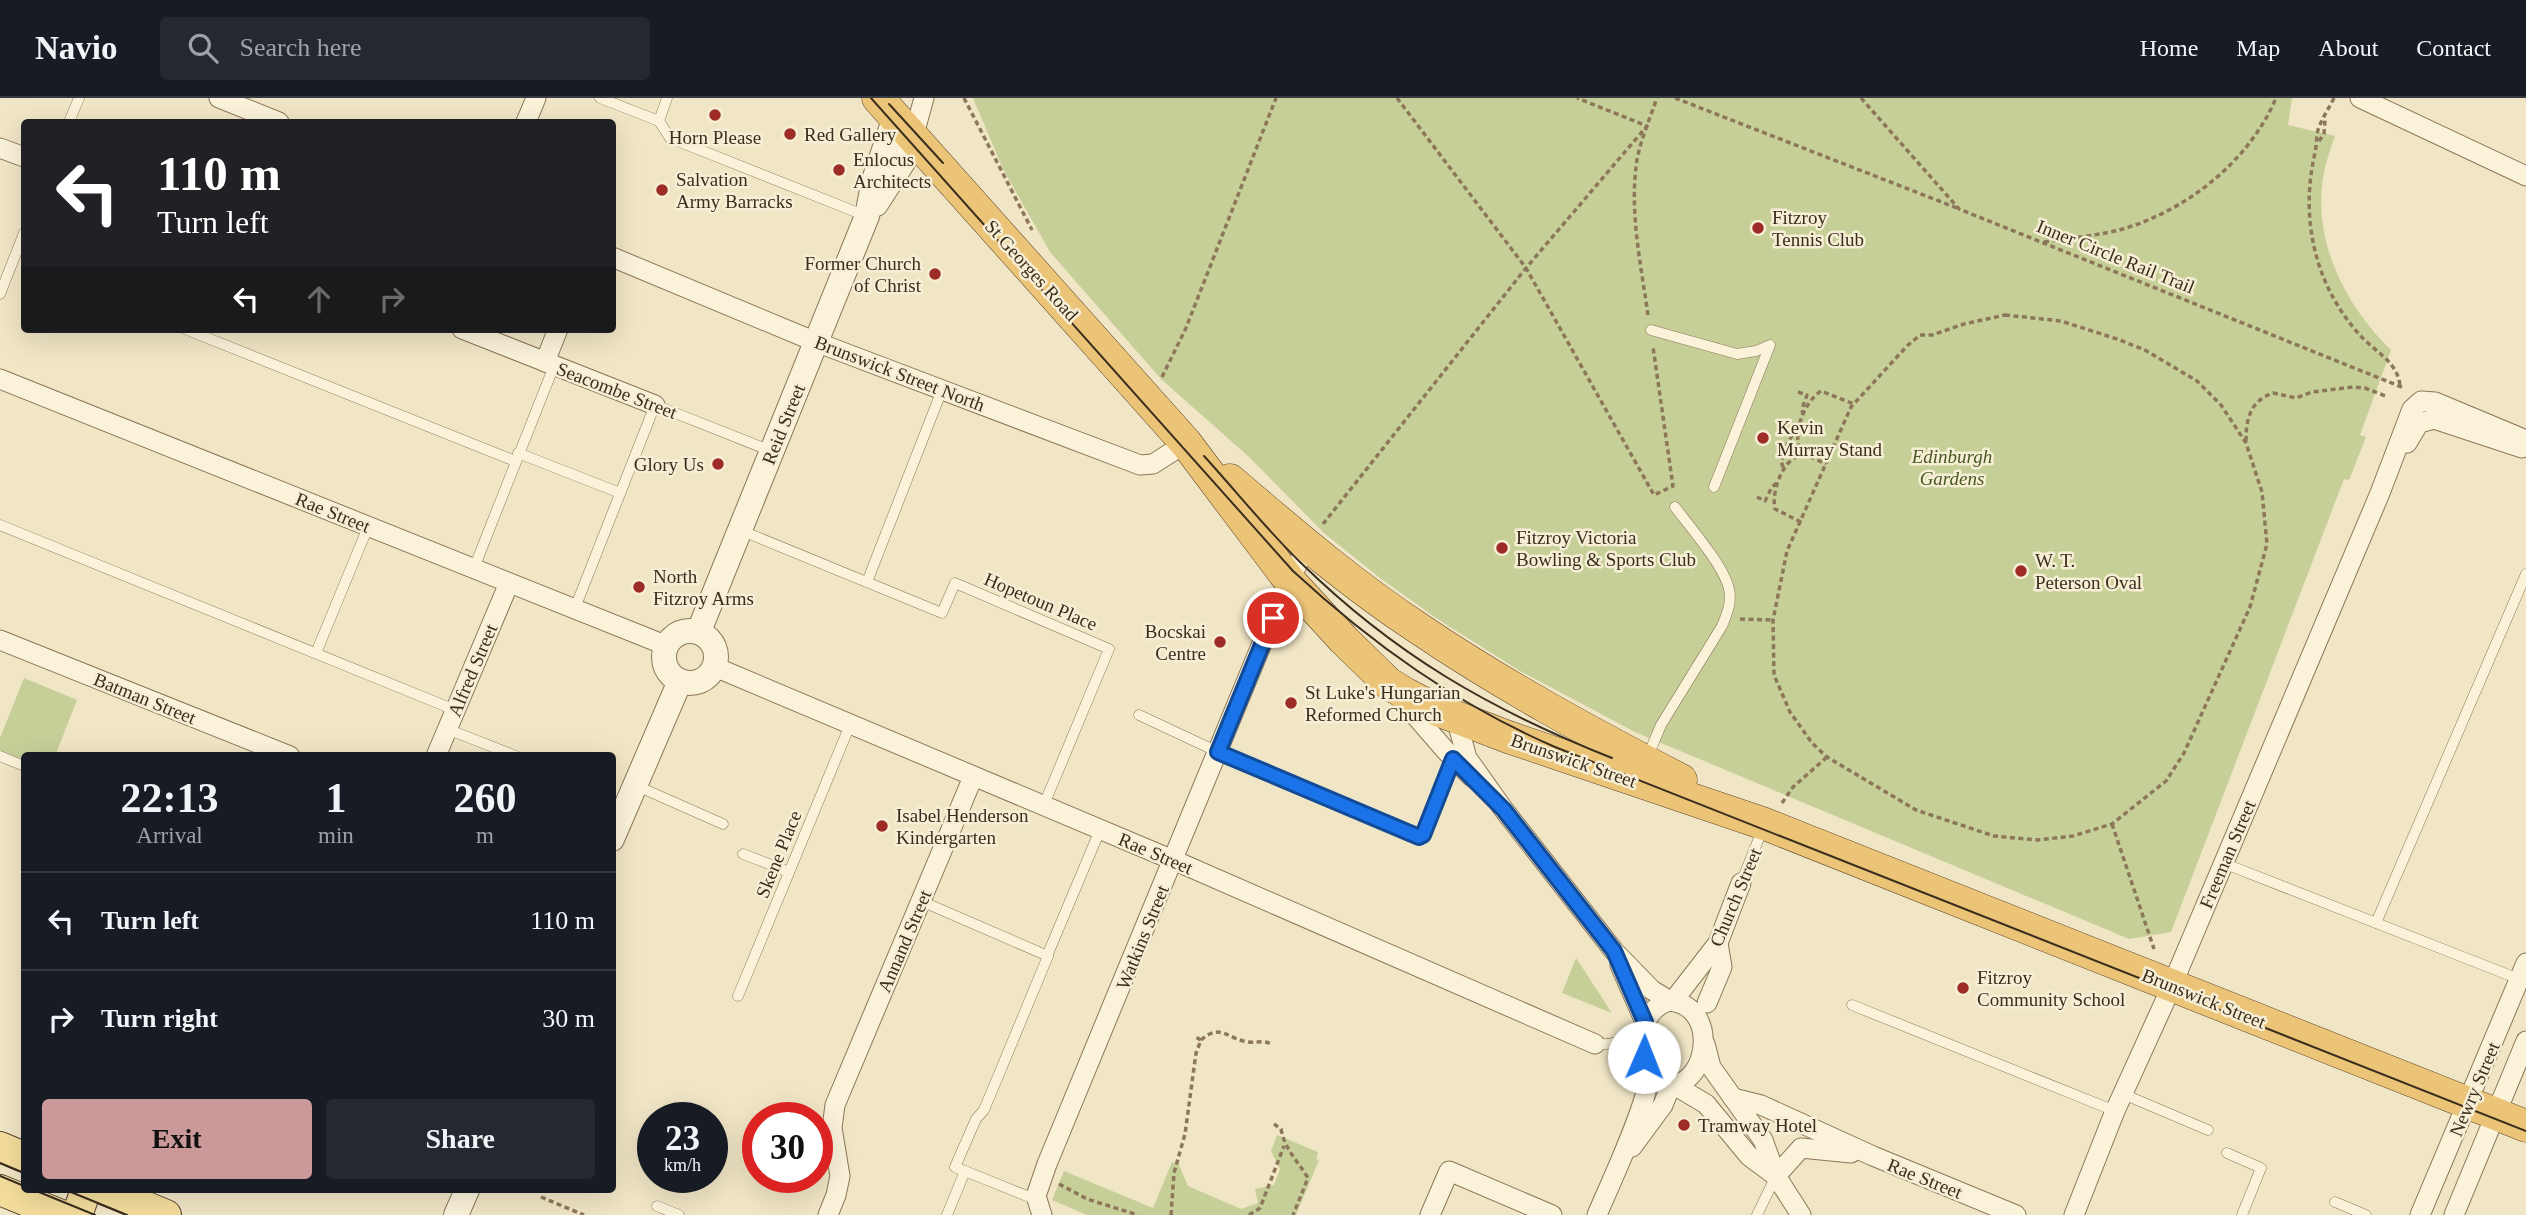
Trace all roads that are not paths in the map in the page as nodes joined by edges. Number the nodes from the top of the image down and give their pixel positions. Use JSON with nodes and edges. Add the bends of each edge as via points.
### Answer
{"nodes":[{"id":1,"x":79,"y":98,"type":"edge"},
{"id":2,"x":219,"y":98,"type":"edge"},
{"id":3,"x":536,"y":98,"type":"edge"},
{"id":4,"x":600,"y":98,"type":"edge"},
{"id":5,"x":667,"y":98,"type":"edge"},
{"id":6,"x":924,"y":98,"type":"edge"},
{"id":7,"x":2360,"y":98,"type":"edge"},
{"id":8,"x":896,"y":113,"type":"edge"},
{"id":9,"x":70,"y":119,"type":"edge"},
{"id":10,"x":272,"y":119,"type":"edge"},
{"id":11,"x":527,"y":119,"type":"edge"},
{"id":12,"x":659,"y":121,"type":"junction"},
{"id":13,"x":0,"y":148,"type":"edge"},
{"id":14,"x":21,"y":157,"type":"edge"},
{"id":15,"x":2526,"y":176,"type":"edge"},
{"id":16,"x":867,"y":216,"type":"junction"},
{"id":17,"x":21,"y":241,"type":"edge"},
{"id":18,"x":616,"y":259,"type":"edge"},
{"id":19,"x":14,"y":260,"type":"junction"},
{"id":20,"x":21,"y":264,"type":"edge"},
{"id":21,"x":0,"y":294,"type":"edge"},
{"id":22,"x":1651,"y":330,"type":"road end"},
{"id":23,"x":195,"y":333,"type":"edge"},
{"id":24,"x":472,"y":333,"type":"edge"},
{"id":25,"x":557,"y":333,"type":"edge"},
{"id":26,"x":816,"y":342,"type":"junction"},
{"id":27,"x":550,"y":364,"type":"junction"},
{"id":28,"x":0,"y":379,"type":"edge"},
{"id":29,"x":942,"y":390,"type":"junction"},
{"id":30,"x":655,"y":405,"type":"junction"},
{"id":31,"x":2423,"y":410,"type":"junction"},
{"id":32,"x":2526,"y":440,"type":"edge"},
{"id":33,"x":1186,"y":443,"type":"junction"},
{"id":34,"x":2526,"y":449,"type":"edge"},
{"id":35,"x":772,"y":451,"type":"junction"},
{"id":36,"x":517,"y":457,"type":"junction"},
{"id":37,"x":1714,"y":487,"type":"dead end"},
{"id":38,"x":620,"y":493,"type":"junction"},
{"id":39,"x":1675,"y":507,"type":"dead end"},
{"id":40,"x":0,"y":525,"type":"edge"},
{"id":41,"x":368,"y":527,"type":"junction"},
{"id":42,"x":740,"y":530,"type":"junction"},
{"id":43,"x":1307,"y":546,"type":"junction"},
{"id":44,"x":474,"y":568,"type":"junction"},
{"id":45,"x":2526,"y":574,"type":"edge"},
{"id":46,"x":1289,"y":580,"type":"junction"},
{"id":47,"x":866,"y":582,"type":"junction"},
{"id":48,"x":509,"y":583,"type":"junction"},
{"id":49,"x":575,"y":608,"type":"junction"},
{"id":50,"x":1416,"y":627,"type":"joint"},
{"id":51,"x":699,"y":631,"type":"junction"},
{"id":52,"x":0,"y":640,"type":"edge"},
{"id":53,"x":666,"y":645,"type":"junction"},
{"id":54,"x":316,"y":653,"type":"junction"},
{"id":55,"x":715,"y":667,"type":"junction"},
{"id":56,"x":680,"y":681,"type":"junction"},
{"id":57,"x":1388,"y":683,"type":"junction"},
{"id":58,"x":455,"y":710,"type":"junction"},
{"id":59,"x":1139,"y":715,"type":"dead end"},
{"id":60,"x":1456,"y":718,"type":"junction"},
{"id":61,"x":850,"y":725,"type":"junction"},
{"id":62,"x":447,"y":729,"type":"junction"},
{"id":63,"x":280,"y":752,"type":"edge"},
{"id":64,"x":438,"y":752,"type":"edge"},
{"id":65,"x":506,"y":752,"type":"edge"},
{"id":66,"x":1218,"y":752,"type":"junction"},
{"id":67,"x":0,"y":756,"type":"edge"},
{"id":68,"x":1453,"y":759,"type":"junction"},
{"id":69,"x":1646,"y":761,"type":"junction"},
{"id":70,"x":21,"y":765,"type":"edge"},
{"id":71,"x":973,"y":777,"type":"junction"},
{"id":72,"x":635,"y":785,"type":"junction"},
{"id":73,"x":1043,"y":807,"type":"junction"},
{"id":74,"x":1504,"y":810,"type":"junction"},
{"id":75,"x":1773,"y":813,"type":"junction"},
{"id":76,"x":723,"y":824,"type":"dead end"},
{"id":77,"x":616,"y":830,"type":"edge"},
{"id":78,"x":1100,"y":830,"type":"junction"},
{"id":79,"x":743,"y":854,"type":"dead end"},
{"id":80,"x":1173,"y":860,"type":"junction"},
{"id":81,"x":2223,"y":863,"type":"junction"},
{"id":82,"x":789,"y":872,"type":"junction"},
{"id":83,"x":1741,"y":883,"type":"joint"},
{"id":84,"x":920,"y":901,"type":"junction"},
{"id":85,"x":2376,"y":923,"type":"junction"},
{"id":86,"x":1718,"y":943,"type":"junction"},
{"id":87,"x":1614,"y":951,"type":"junction"},
{"id":88,"x":1047,"y":956,"type":"junction"},
{"id":89,"x":2523,"y":971,"type":"edge"},
{"id":90,"x":2171,"y":985,"type":"junction"},
{"id":91,"x":738,"y":996,"type":"dead end"},
{"id":92,"x":1672,"y":1001,"type":"junction"},
{"id":93,"x":1707,"y":1003,"type":"dead end"},
{"id":94,"x":1852,"y":1005,"type":"dead end"},
{"id":95,"x":1645,"y":1024,"type":"junction"},
{"id":96,"x":1703,"y":1040,"type":"junction"},
{"id":97,"x":2526,"y":1041,"type":"edge"},
{"id":98,"x":1595,"y":1044,"type":"joint"},
{"id":99,"x":1649,"y":1069,"type":"junction"},
{"id":100,"x":1673,"y":1085,"type":"junction"},
{"id":101,"x":1733,"y":1098,"type":"junction"},
{"id":102,"x":2119,"y":1102,"type":"junction"},
{"id":103,"x":2482,"y":1109,"type":"junction"},
{"id":104,"x":2526,"y":1126,"type":"edge"},
{"id":105,"x":2208,"y":1130,"type":"dead end"},
{"id":106,"x":0,"y":1147,"type":"edge"},
{"id":107,"x":2227,"y":1153,"type":"dead end"},
{"id":108,"x":21,"y":1156,"type":"edge"},
{"id":109,"x":1873,"y":1156,"type":"junction"},
{"id":110,"x":1619,"y":1164,"type":"junction"},
{"id":111,"x":965,"y":1171,"type":"junction"},
{"id":112,"x":1776,"y":1176,"type":"junction"},
{"id":113,"x":0,"y":1190,"type":"edge"},
{"id":114,"x":85,"y":1193,"type":"edge"},
{"id":115,"x":112,"y":1193,"type":"edge"},
{"id":116,"x":466,"y":1193,"type":"edge"},
{"id":117,"x":2334,"y":1202,"type":"dead end"},
{"id":118,"x":657,"y":1206,"type":"dead end"},
{"id":119,"x":1040,"y":1208,"type":"edge"},
{"id":120,"x":61,"y":1215,"type":"edge"},
{"id":121,"x":77,"y":1215,"type":"edge"},
{"id":122,"x":166,"y":1215,"type":"edge"},
{"id":123,"x":456,"y":1215,"type":"edge"},
{"id":124,"x":679,"y":1215,"type":"edge"},
{"id":125,"x":828,"y":1215,"type":"edge"},
{"id":126,"x":947,"y":1215,"type":"edge"},
{"id":127,"x":1430,"y":1215,"type":"edge"},
{"id":128,"x":1552,"y":1215,"type":"edge"},
{"id":129,"x":1597,"y":1215,"type":"edge"},
{"id":130,"x":1757,"y":1215,"type":"edge"},
{"id":131,"x":1801,"y":1215,"type":"edge"},
{"id":132,"x":2017,"y":1215,"type":"edge"},
{"id":133,"x":2074,"y":1215,"type":"edge"},
{"id":134,"x":2242,"y":1215,"type":"edge"},
{"id":135,"x":2365,"y":1215,"type":"edge"},
{"id":136,"x":2420,"y":1215,"type":"edge"},
{"id":137,"x":2454,"y":1215,"type":"edge"}],
"edges":[{"from":1,"to":9,"type":"lane"},
{"from":2,"to":10,"type":"street"},
{"from":3,"to":11,"type":"street"},
{"from":4,"to":12,"type":"lane"},
{"from":5,"to":12,"type":"lane"},
{"from":6,"to":8,"type":"street"},
{"from":7,"to":15,"type":"street"},
{"from":8,"to":16,"type":"street","name":"Reid Street","via":[[905,159]]},
{"from":8,"to":33,"type":"highway","name":"St Georges Road"},
{"from":12,"to":16,"type":"lane","via":[[670,138]]},
{"from":13,"to":14,"type":"street"},
{"from":16,"to":26,"type":"street","name":"Reid Street"},
{"from":17,"to":19,"type":"lane"},
{"from":18,"to":26,"type":"street","name":"Brunswick Street North"},
{"from":19,"to":20,"type":"lane"},
{"from":19,"to":21,"type":"lane"},
{"from":22,"to":37,"type":"lane","via":[[1737,354],[1770,345]]},
{"from":23,"to":36,"type":"lane"},
{"from":24,"to":27,"type":"street","name":"Seacombe Street"},
{"from":25,"to":27,"type":"street"},
{"from":26,"to":29,"type":"street","name":"Brunswick Street North"},
{"from":26,"to":35,"type":"street","name":"Reid Street"},
{"from":27,"to":30,"type":"street","name":"Seacombe Street"},
{"from":27,"to":36,"type":"lane"},
{"from":28,"to":41,"type":"street","name":"Rae Street"},
{"from":29,"to":33,"type":"street","name":"Brunswick Street North","via":[[1140,465],[1153,464]]},
{"from":29,"to":47,"type":"lane"},
{"from":30,"to":35,"type":"lane","name":"Seacombe Street"},
{"from":30,"to":38,"type":"lane"},
{"from":31,"to":32,"type":"street","via":[[2440,404]]},
{"from":31,"to":34,"type":"street","via":[[2486,438]]},
{"from":31,"to":81,"type":"street","name":"Freeman Street","via":[[2415,405],[2409,416]]},
{"from":33,"to":43,"type":"highway","name":"St Georges Road"},
{"from":33,"to":46,"type":"highway","name":"St Georges Road"},
{"from":35,"to":42,"type":"street","name":"Reid Street"},
{"from":36,"to":38,"type":"lane"},
{"from":36,"to":44,"type":"lane"},
{"from":38,"to":49,"type":"lane"},
{"from":39,"to":69,"type":"lane","via":[[1723,574],[1730,590],[1729,609],[1661,725]]},
{"from":40,"to":54,"type":"lane"},
{"from":41,"to":44,"type":"street","name":"Rae Street"},
{"from":41,"to":54,"type":"lane"},
{"from":42,"to":47,"type":"lane","name":"Hopetoun Place"},
{"from":42,"to":51,"type":"street","name":"Reid Street"},
{"from":43,"to":46,"type":"street","name":"Watkins Street"},
{"from":43,"to":50,"type":"highway","name":"St Georges Road"},
{"from":44,"to":48,"type":"street","name":"Rae Street"},
{"from":45,"to":85,"type":"lane"},
{"from":46,"to":57,"type":"highway","name":"St Georges Road"},
{"from":46,"to":66,"type":"street","name":"Watkins Street"},
{"from":47,"to":73,"type":"lane","name":"Hopetoun Place","via":[[942,613],[955,583],[1110,649]]},
{"from":48,"to":49,"type":"street","name":"Rae Street"},
{"from":48,"to":58,"type":"street","name":"Alfred Street"},
{"from":49,"to":53,"type":"street","name":"Rae Street"},
{"from":50,"to":69,"type":"highway","name":"Brunswick Street","via":[[1520,692]]},
{"from":51,"to":53,"type":"street","via":[[678,632]]},
{"from":51,"to":55,"type":"street","via":[[713,643]]},
{"from":52,"to":63,"type":"street","name":"Batman Street"},
{"from":53,"to":56,"type":"street","via":[[666,669]]},
{"from":54,"to":58,"type":"lane"},
{"from":55,"to":56,"type":"street","via":[[702,680]]},
{"from":55,"to":61,"type":"street","name":"Rae Street"},
{"from":56,"to":72,"type":"street"},
{"from":57,"to":60,"type":"highway","name":"Brunswick Street"},
{"from":57,"to":68,"type":"street"},
{"from":58,"to":62,"type":"street","name":"Alfred Street"},
{"from":59,"to":66,"type":"lane"},
{"from":60,"to":74,"type":"street","via":[[1467,758]]},
{"from":60,"to":75,"type":"highway","name":"Brunswick Street","via":[[1581,763]]},
{"from":61,"to":71,"type":"street","name":"Rae Street"},
{"from":61,"to":82,"type":"lane","name":"Skene Place"},
{"from":62,"to":64,"type":"street","name":"Alfred Street"},
{"from":62,"to":65,"type":"lane"},
{"from":66,"to":68,"type":"lane","via":[[1419,837]]},
{"from":66,"to":80,"type":"street","name":"Watkins Street"},
{"from":67,"to":70,"type":"lane"},
{"from":68,"to":74,"type":"street"},
{"from":69,"to":75,"type":"highway","name":"Brunswick Street"},
{"from":71,"to":73,"type":"street","name":"Rae Street"},
{"from":71,"to":84,"type":"street","name":"Annand Street"},
{"from":72,"to":76,"type":"lane"},
{"from":72,"to":77,"type":"street"},
{"from":73,"to":78,"type":"street","name":"Rae Street"},
{"from":74,"to":87,"type":"street"},
{"from":75,"to":83,"type":"lane","name":"Church Street"},
{"from":75,"to":90,"type":"highway","name":"Brunswick Street"},
{"from":78,"to":80,"type":"street","name":"Rae Street"},
{"from":78,"to":88,"type":"lane"},
{"from":79,"to":82,"type":"lane"},
{"from":80,"to":98,"type":"street","name":"Rae Street"},
{"from":80,"to":119,"type":"street","name":"Watkins Street","via":[[1047,1164],[1037,1192]]},
{"from":81,"to":85,"type":"lane"},
{"from":81,"to":90,"type":"street","name":"Freeman Street"},
{"from":82,"to":91,"type":"lane","name":"Skene Place"},
{"from":83,"to":86,"type":"street","name":"Church Street"},
{"from":84,"to":88,"type":"lane"},
{"from":84,"to":125,"type":"street","name":"Annand Street","via":[[835,1105],[832,1128],[840,1176]]},
{"from":85,"to":89,"type":"lane"},
{"from":86,"to":92,"type":"street","name":"Church Street"},
{"from":86,"to":93,"type":"street","via":[[1722,967]]},
{"from":87,"to":92,"type":"street","via":[[1652,990]]},
{"from":87,"to":95,"type":"street"},
{"from":88,"to":111,"type":"lane","via":[[956,1167]]},
{"from":89,"to":103,"type":"street","name":"Newry Street"},
{"from":90,"to":102,"type":"street","name":"Freeman Street"},
{"from":90,"to":103,"type":"highway","name":"Brunswick Street"},
{"from":92,"to":95,"type":"street","via":[[1654,1009]]},
{"from":92,"to":96,"type":"street","via":[[1695,1014]]},
{"from":94,"to":102,"type":"lane"},
{"from":95,"to":98,"type":"lane","via":[[1626,1039]]},
{"from":95,"to":99,"type":"street","via":[[1644,1057]]},
{"from":96,"to":100,"type":"street","via":[[1697,1066]]},
{"from":96,"to":101,"type":"street","via":[[1711,1067]]},
{"from":97,"to":103,"type":"street","name":"Newry Street"},
{"from":99,"to":100,"type":"street","via":[[1658,1081]]},
{"from":99,"to":110,"type":"street"},
{"from":100,"to":110,"type":"street"},
{"from":100,"to":112,"type":"street","via":[[1706,1104],[1749,1156]]},
{"from":101,"to":109,"type":"street","name":"Rae Street","via":[[1761,1105]]},
{"from":101,"to":112,"type":"street","via":[[1763,1140]]},
{"from":102,"to":105,"type":"lane"},
{"from":102,"to":133,"type":"street","name":"Freeman Street"},
{"from":103,"to":104,"type":"highway","name":"Brunswick Street"},
{"from":103,"to":136,"type":"street","name":"Newry Street"},
{"from":103,"to":137,"type":"street","name":"Newry Street"},
{"from":106,"to":108,"type":"main road"},
{"from":107,"to":134,"type":"lane","via":[[2261,1168]]},
{"from":109,"to":112,"type":"street","name":"Rae Street","via":[[1801,1148]]},
{"from":109,"to":132,"type":"street","name":"Rae Street"},
{"from":110,"to":129,"type":"street"},
{"from":111,"to":119,"type":"lane"},
{"from":111,"to":126,"type":"lane"},
{"from":112,"to":130,"type":"lane"},
{"from":112,"to":131,"type":"street"},
{"from":113,"to":120,"type":"main road"},
{"from":114,"to":121,"type":"main road"},
{"from":115,"to":122,"type":"main road"},
{"from":116,"to":123,"type":"street"},
{"from":117,"to":135,"type":"lane"},
{"from":118,"to":124,"type":"lane"},
{"from":127,"to":128,"type":"street","via":[[1449,1171]]}]}
